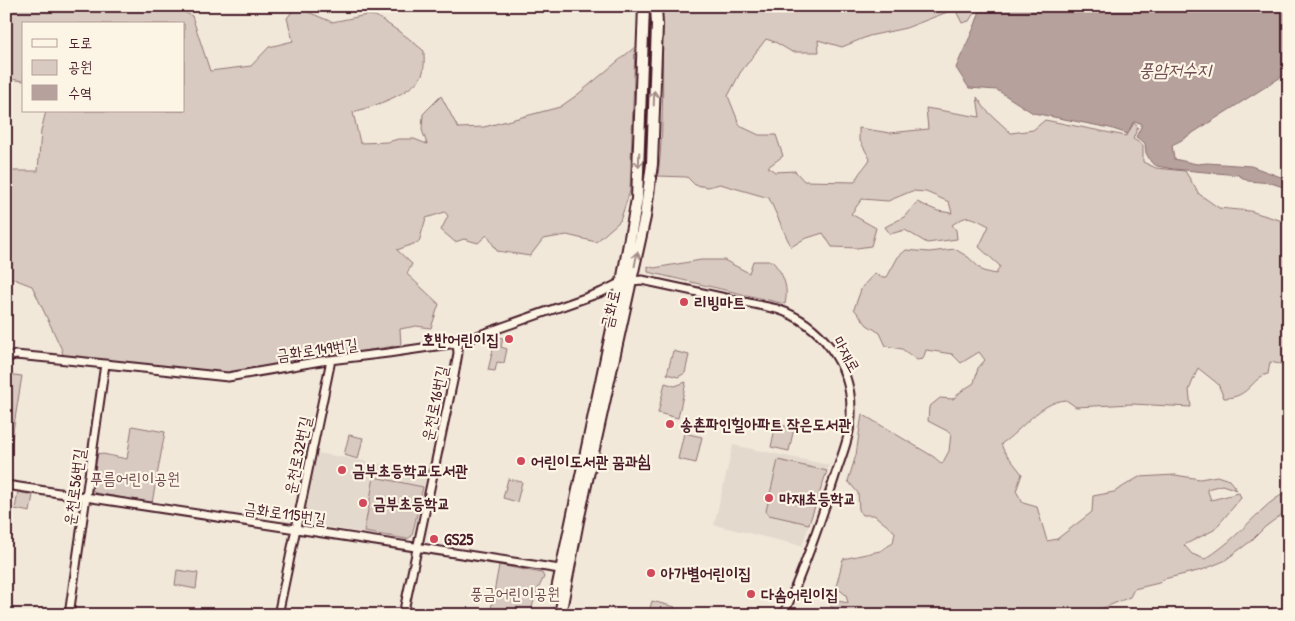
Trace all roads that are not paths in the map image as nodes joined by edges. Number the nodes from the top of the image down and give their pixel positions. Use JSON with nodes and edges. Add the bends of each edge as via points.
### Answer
{"nodes":[{"id":1,"x":644,"y":6,"type":"edge"},
{"id":2,"x":656,"y":6,"type":"edge"},
{"id":3,"x":627,"y":282,"type":"junction"},
{"id":4,"x":457,"y":343,"type":"junction"},
{"id":5,"x":6,"y":358,"type":"edge"},
{"id":6,"x":330,"y":360,"type":"junction"},
{"id":7,"x":105,"y":364,"type":"junction"},
{"id":8,"x":6,"y":485,"type":"edge"},
{"id":9,"x":86,"y":497,"type":"junction"},
{"id":10,"x":296,"y":529,"type":"junction"},
{"id":11,"x":416,"y":548,"type":"junction"},
{"id":12,"x":560,"y":570,"type":"junction"},
{"id":13,"x":69,"y":615,"type":"edge"},
{"id":14,"x":278,"y":615,"type":"edge"},
{"id":15,"x":403,"y":615,"type":"edge"},
{"id":16,"x":553,"y":615,"type":"edge"},
{"id":17,"x":560,"y":615,"type":"edge"},
{"id":18,"x":783,"y":615,"type":"edge"}],
"edges":[{"from":1,"to":3,"type":"main road","name":"금화로","one_way":true,"via":[[637,199]]},
{"from":3,"to":2,"type":"main road","name":"금화로","one_way":true,"via":[[645,217],[652,164]]},
{"from":3,"to":4,"type":"street","name":"금화로149번길"},
{"from":3,"to":12,"type":"main road","name":"금화로"},
{"from":3,"to":17,"type":"main road","name":"금화로"},
{"from":3,"to":18,"type":"street","name":"마재로","via":[[642,280],[787,312],[820,335],[846,375],[851,410],[849,430],[823,514]]},
{"from":4,"to":6,"type":"street","name":"금화로149번길"},
{"from":4,"to":11,"type":"street","name":"운천로16번길","via":[[454,376]]},
{"from":5,"to":7,"type":"street","name":"금화로149번길","via":[[15,355]]},
{"from":6,"to":7,"type":"street","name":"금화로149번길","via":[[228,377]]},
{"from":6,"to":10,"type":"street","name":"운천로32번길"},
{"from":7,"to":9,"type":"street","name":"운천로56번길"},
{"from":8,"to":9,"type":"street","name":"금화로115번길"},
{"from":9,"to":10,"type":"street","name":"금화로115번길"},
{"from":9,"to":13,"type":"street","name":"운천로56번길"},
{"from":10,"to":11,"type":"street","name":"금화로115번길"},
{"from":10,"to":14,"type":"street","name":"운천로32번길"},
{"from":11,"to":12,"type":"street","name":"금화로115번길"},
{"from":11,"to":15,"type":"street","name":"운천로16번길"},
{"from":12,"to":16,"type":"main road","name":"금화로"}]}
